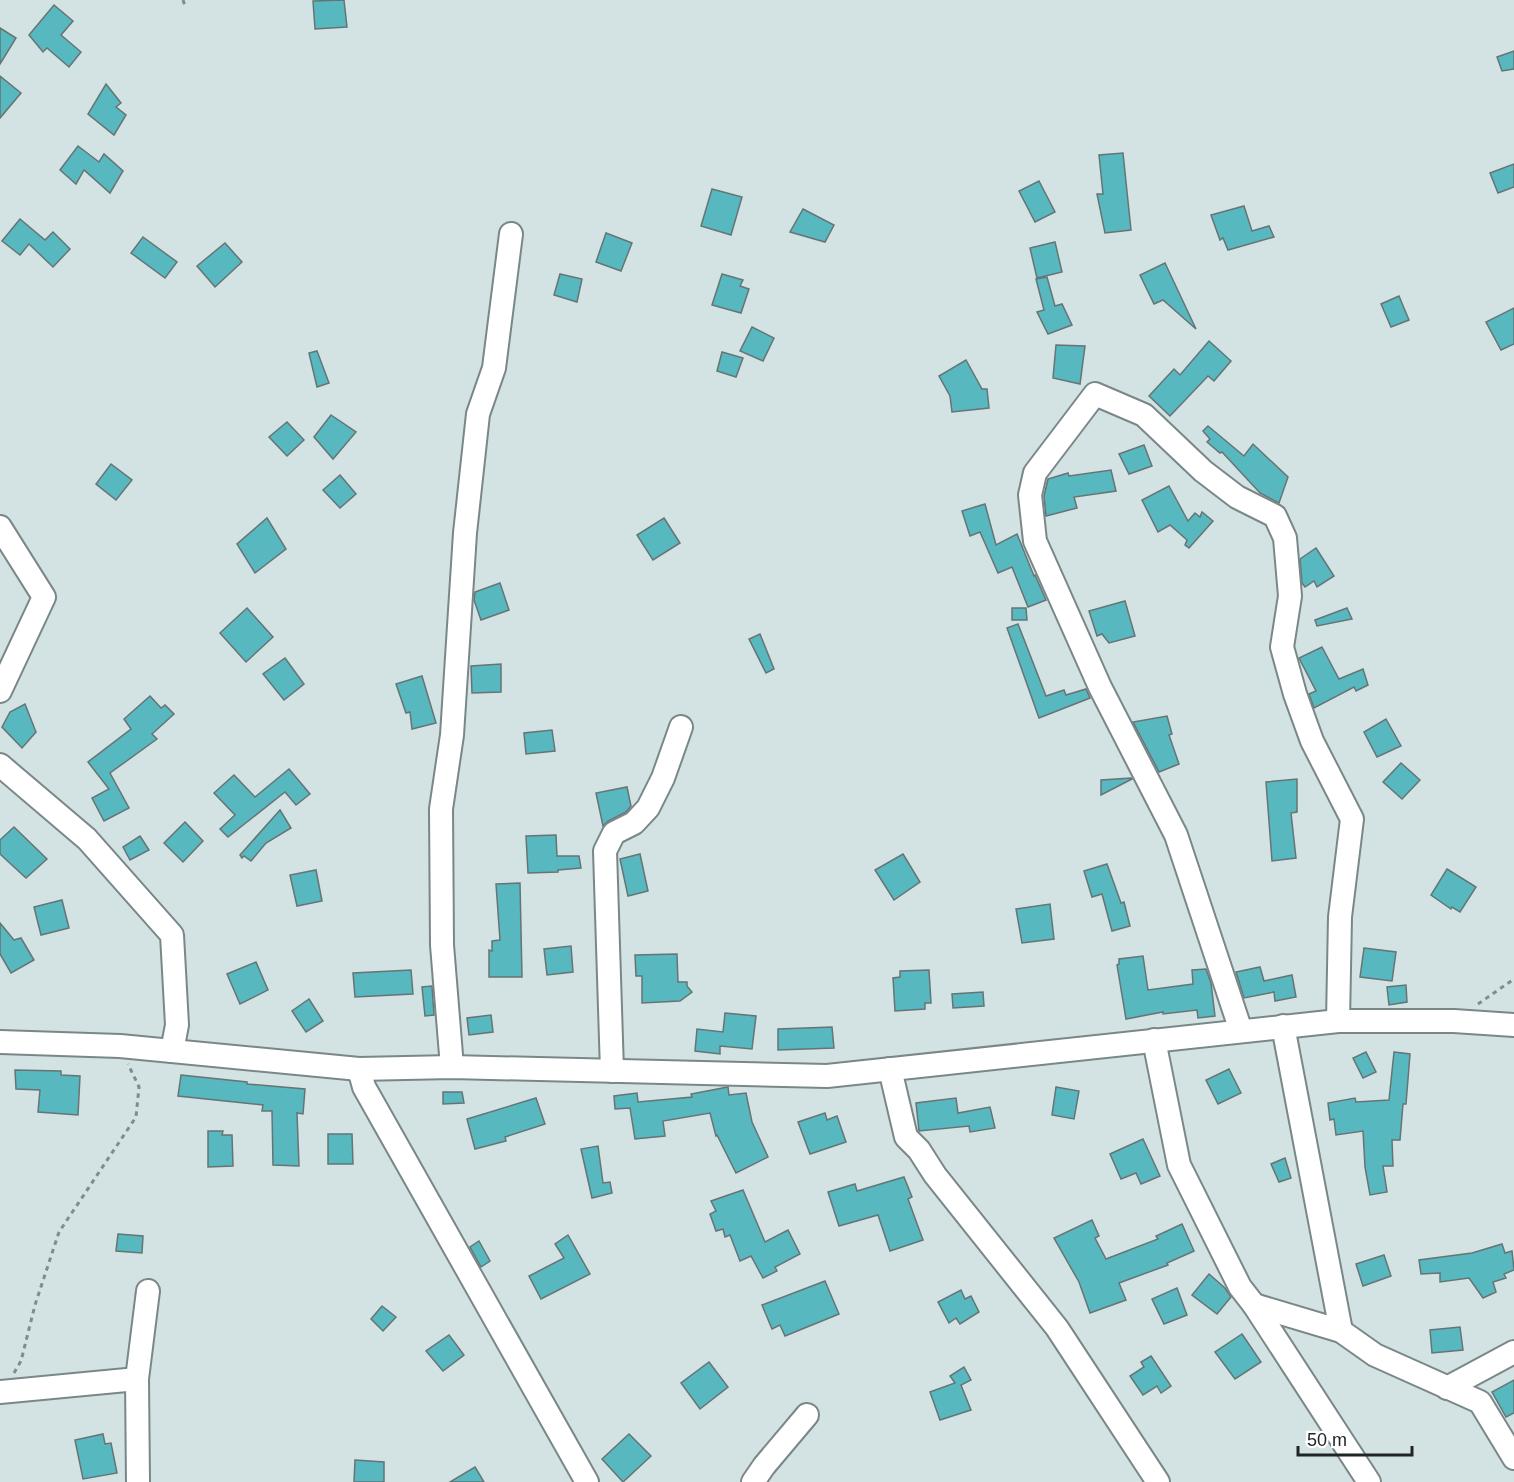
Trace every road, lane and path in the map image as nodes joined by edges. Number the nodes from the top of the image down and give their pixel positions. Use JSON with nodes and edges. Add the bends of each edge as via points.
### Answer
{"nodes":[{"id":1,"x":183,"y":0,"type":"edge"},
{"id":2,"x":185,"y":6,"type":"dead end"},
{"id":3,"x":511,"y":234,"type":"dead end"},
{"id":4,"x":0,"y":527,"type":"edge"},
{"id":5,"x":0,"y":691,"type":"edge"},
{"id":6,"x":681,"y":727,"type":"dead end"},
{"id":7,"x":0,"y":765,"type":"edge"},
{"id":8,"x":1514,"y":979,"type":"edge"},
{"id":9,"x":1338,"y":1021,"type":"junction"},
{"id":10,"x":1454,"y":1021,"type":"junction"},
{"id":11,"x":1514,"y":1025,"type":"edge"},
{"id":12,"x":1283,"y":1026,"type":"junction"},
{"id":13,"x":1241,"y":1031,"type":"junction"},
{"id":14,"x":1154,"y":1040,"type":"junction"},
{"id":15,"x":0,"y":1042,"type":"edge"},
{"id":16,"x":120,"y":1046,"type":"junction"},
{"id":17,"x":172,"y":1052,"type":"junction"},
{"id":18,"x":452,"y":1067,"type":"junction"},
{"id":19,"x":359,"y":1069,"type":"junction"},
{"id":20,"x":890,"y":1069,"type":"junction"},
{"id":21,"x":612,"y":1071,"type":"junction"},
{"id":22,"x":148,"y":1291,"type":"dead end"},
{"id":23,"x":1254,"y":1305,"type":"junction"},
{"id":24,"x":1341,"y":1331,"type":"junction"},
{"id":25,"x":1514,"y":1352,"type":"edge"},
{"id":26,"x":137,"y":1379,"type":"junction"},
{"id":27,"x":1447,"y":1388,"type":"junction"},
{"id":28,"x":1,"y":1392,"type":"edge"},
{"id":29,"x":807,"y":1415,"type":"dead end"},
{"id":30,"x":1514,"y":1458,"type":"edge"},
{"id":31,"x":138,"y":1482,"type":"edge"},
{"id":32,"x":587,"y":1482,"type":"edge"},
{"id":33,"x":753,"y":1482,"type":"edge"},
{"id":34,"x":1158,"y":1482,"type":"edge"},
{"id":35,"x":1369,"y":1482,"type":"edge"}],
"edges":[{"from":1,"to":2,"type":"path"},
{"from":3,"to":18,"type":"street","via":[[494,368],[478,414],[465,533],[452,735],[441,809],[442,945]]},
{"from":4,"to":5,"type":"street","via":[[44,597]]},
{"from":6,"to":21,"type":"street","via":[[648,808],[634,823],[614,833],[605,851]]},
{"from":7,"to":17,"type":"street","via":[[87,839],[172,935],[177,1025]]},
{"from":8,"to":10,"type":"path"},
{"from":9,"to":10,"type":"street"},
{"from":9,"to":12,"type":"street"},
{"from":9,"to":13,"type":"street","via":[[1340,917],[1352,819],[1312,741],[1282,647],[1290,596],[1285,538],[1275,516],[1238,497],[1203,471],[1144,415],[1095,394],[1035,473],[1030,495],[1035,541],[1100,687],[1176,835]]},
{"from":10,"to":11,"type":"street"},
{"from":12,"to":13,"type":"street"},
{"from":12,"to":24,"type":"street"},
{"from":13,"to":14,"type":"street"},
{"from":14,"to":20,"type":"street"},
{"from":14,"to":23,"type":"street","via":[[1179,1165],[1240,1287]]},
{"from":15,"to":16,"type":"street"},
{"from":16,"to":17,"type":"street"},
{"from":16,"to":28,"type":"path","via":[[139,1087],[136,1117],[59,1232],[21,1361]]},
{"from":17,"to":19,"type":"street"},
{"from":18,"to":19,"type":"street"},
{"from":18,"to":21,"type":"street"},
{"from":19,"to":32,"type":"street","via":[[364,1087]]},
{"from":20,"to":21,"type":"street","via":[[827,1076]]},
{"from":20,"to":34,"type":"street","via":[[906,1137],[1057,1328]]},
{"from":22,"to":26,"type":"street"},
{"from":23,"to":24,"type":"street"},
{"from":23,"to":35,"type":"street"},
{"from":24,"to":27,"type":"street","via":[[1375,1355]]},
{"from":25,"to":27,"type":"street"},
{"from":26,"to":28,"type":"street"},
{"from":26,"to":31,"type":"street"},
{"from":27,"to":30,"type":"street","via":[[1480,1402]]},
{"from":29,"to":33,"type":"street"}]}
